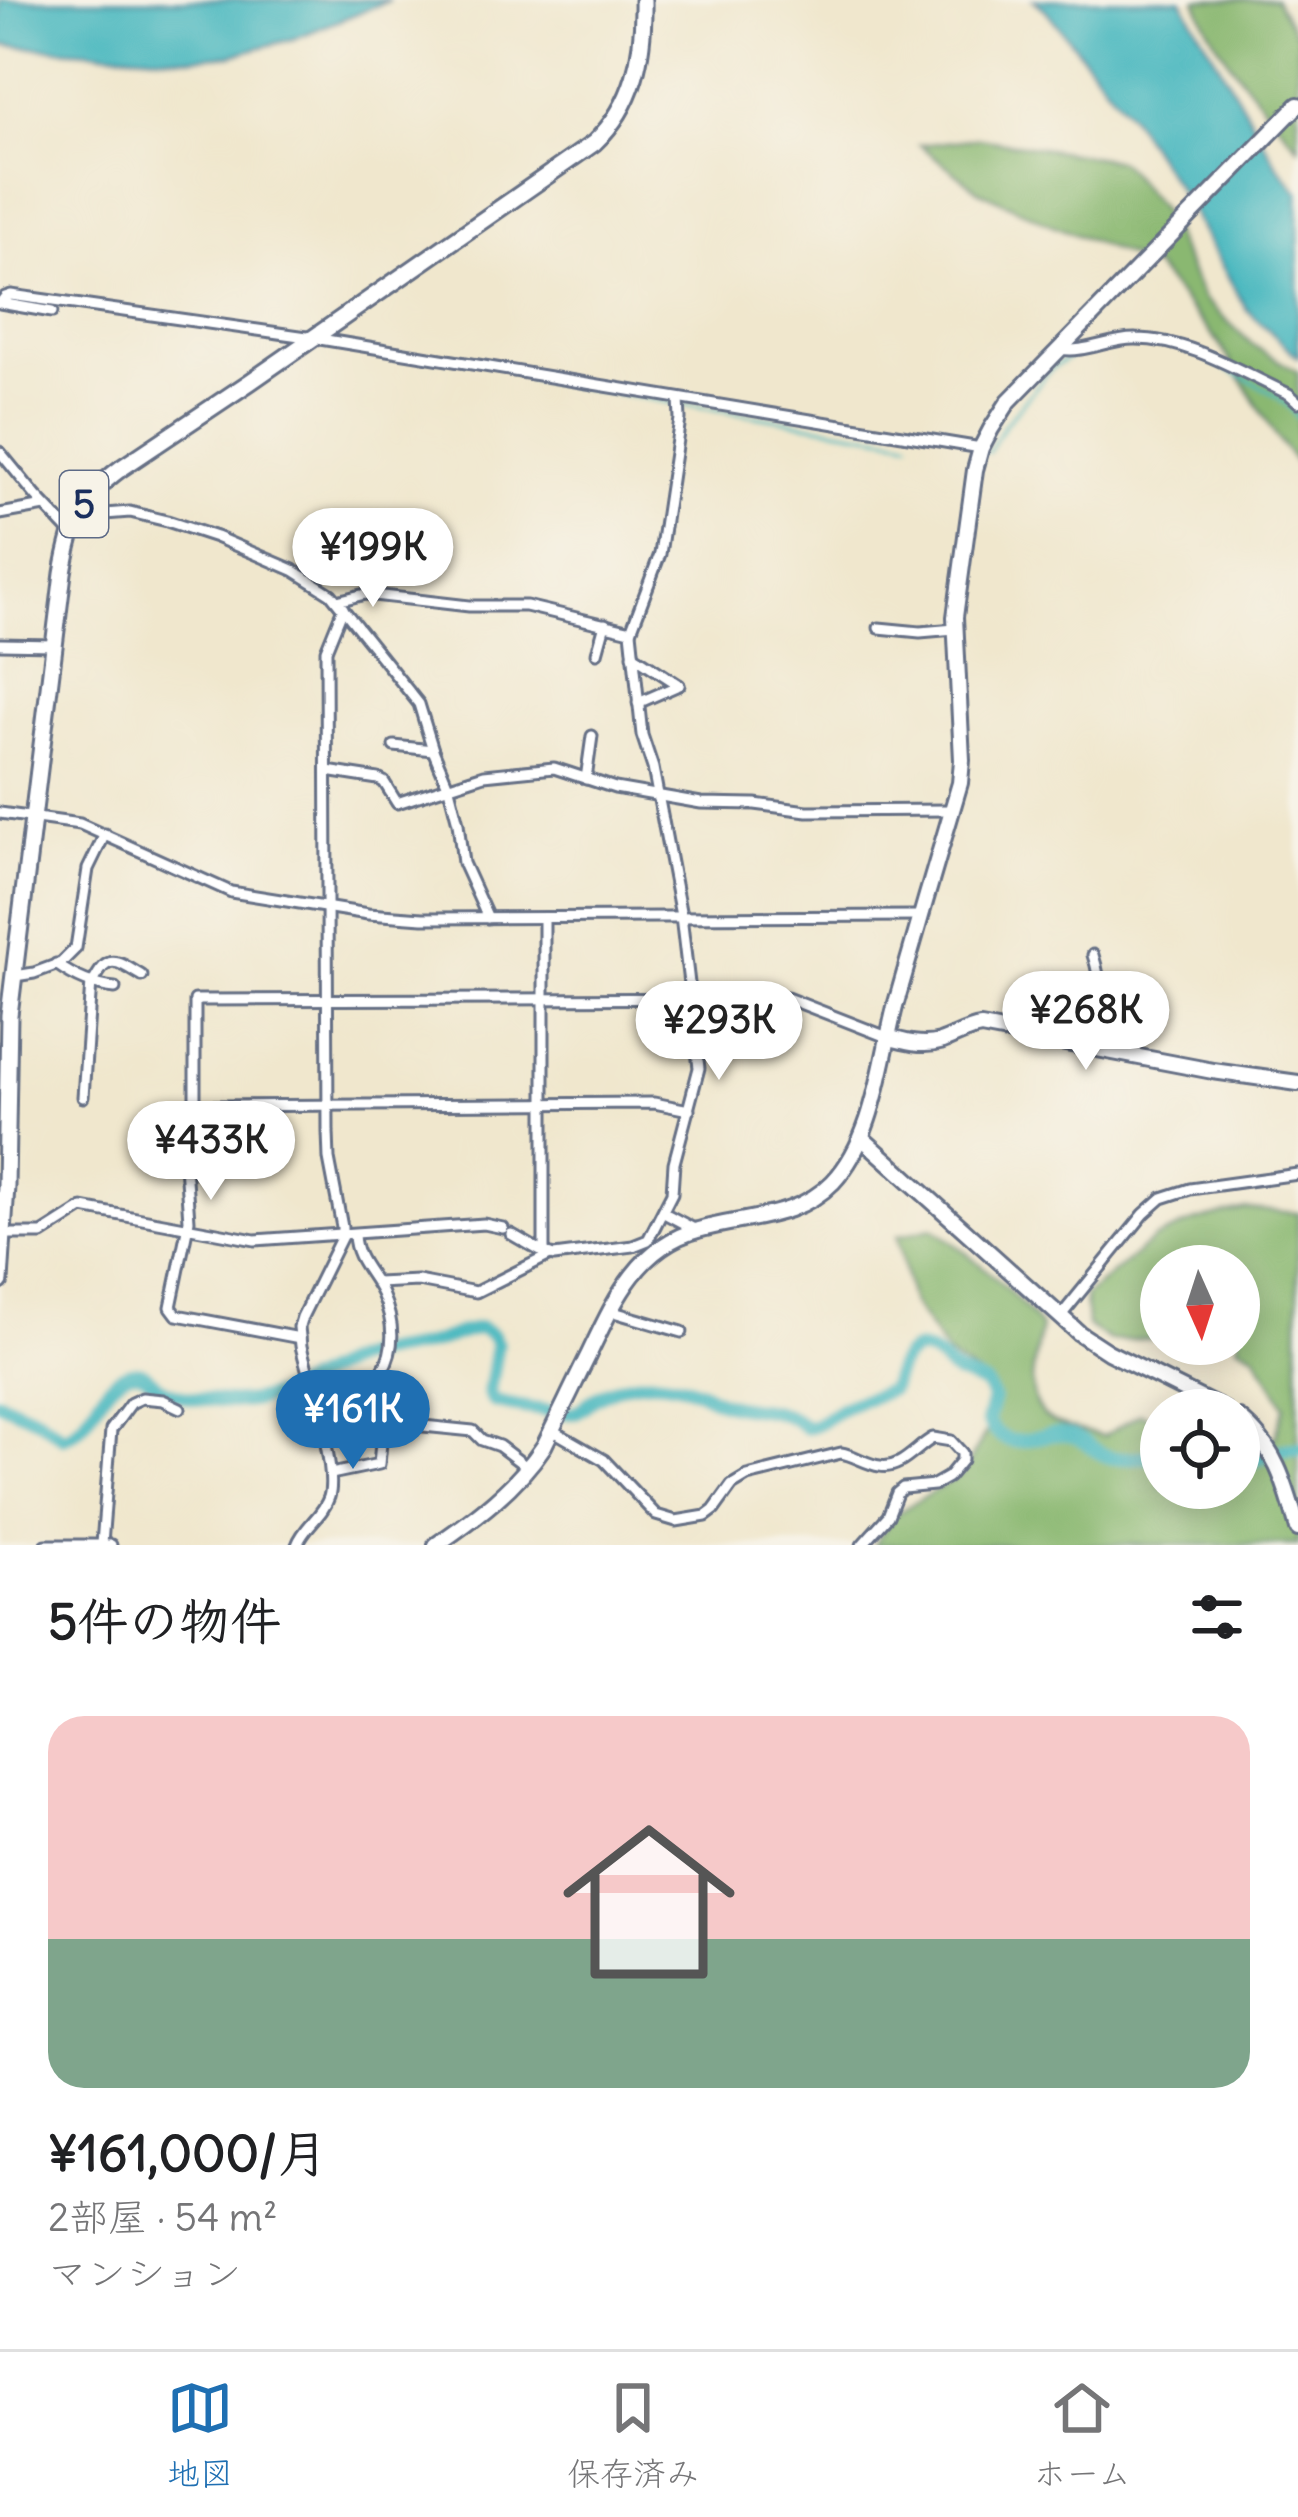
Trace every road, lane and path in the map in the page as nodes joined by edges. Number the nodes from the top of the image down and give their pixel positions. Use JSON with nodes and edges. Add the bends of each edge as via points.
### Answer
{"nodes":[{"id":1,"x":643,"y":0,"type":"edge"},
{"id":2,"x":1298,"y":105,"type":"edge"},
{"id":3,"x":1,"y":302,"type":"edge"},
{"id":4,"x":52,"y":312,"type":"dead end"},
{"id":5,"x":314,"y":338,"type":"junction"},
{"id":6,"x":1060,"y":349,"type":"junction"},
{"id":7,"x":679,"y":399,"type":"junction"},
{"id":8,"x":1298,"y":402,"type":"edge"},
{"id":9,"x":981,"y":448,"type":"junction"},
{"id":10,"x":0,"y":452,"type":"edge"},
{"id":11,"x":45,"y":506,"type":"junction"},
{"id":12,"x":0,"y":514,"type":"edge"},
{"id":13,"x":75,"y":525,"type":"junction"},
{"id":14,"x":340,"y":604,"type":"junction"},
{"id":15,"x":605,"y":624,"type":"junction"},
{"id":16,"x":879,"y":628,"type":"dead end"},
{"id":17,"x":955,"y":629,"type":"junction"},
{"id":18,"x":631,"y":631,"type":"junction"},
{"id":19,"x":0,"y":644,"type":"edge"},
{"id":20,"x":54,"y":645,"type":"junction"},
{"id":21,"x":597,"y":653,"type":"dead end"},
{"id":22,"x":633,"y":656,"type":"junction"},
{"id":23,"x":638,"y":703,"type":"junction"},
{"id":24,"x":592,"y":736,"type":"dead end"},
{"id":25,"x":394,"y":746,"type":"dead end"},
{"id":26,"x":433,"y":750,"type":"junction"},
{"id":27,"x":327,"y":771,"type":"junction"},
{"id":28,"x":586,"y":779,"type":"junction"},
{"id":29,"x":449,"y":788,"type":"junction"},
{"id":30,"x":656,"y":795,"type":"junction"},
{"id":31,"x":952,"y":810,"type":"junction"},
{"id":32,"x":0,"y":813,"type":"edge"},
{"id":33,"x":34,"y":816,"type":"junction"},
{"id":34,"x":105,"y":834,"type":"junction"},
{"id":35,"x":327,"y":908,"type":"junction"},
{"id":36,"x":681,"y":916,"type":"junction"},
{"id":37,"x":920,"y":916,"type":"junction"},
{"id":38,"x":488,"y":918,"type":"junction"},
{"id":39,"x":544,"y":918,"type":"junction"},
{"id":40,"x":1093,"y":955,"type":"dead end"},
{"id":41,"x":56,"y":964,"type":"junction"},
{"id":42,"x":15,"y":976,"type":"junction"},
{"id":43,"x":142,"y":976,"type":"dead end"},
{"id":44,"x":92,"y":983,"type":"junction"},
{"id":45,"x":115,"y":988,"type":"dead end"},
{"id":46,"x":545,"y":999,"type":"junction"},
{"id":47,"x":328,"y":1000,"type":"junction"},
{"id":48,"x":692,"y":1000,"type":"junction"},
{"id":49,"x":4,"y":1016,"type":"edge"},
{"id":50,"x":887,"y":1037,"type":"junction"},
{"id":51,"x":1091,"y":1049,"type":"junction"},
{"id":52,"x":1298,"y":1083,"type":"edge"},
{"id":53,"x":83,"y":1097,"type":"dead end"},
{"id":54,"x":544,"y":1102,"type":"junction"},
{"id":55,"x":328,"y":1103,"type":"junction"},
{"id":56,"x":212,"y":1106,"type":"dead end"},
{"id":57,"x":689,"y":1110,"type":"junction"},
{"id":58,"x":862,"y":1138,"type":"junction"},
{"id":59,"x":1298,"y":1174,"type":"edge"},
{"id":60,"x":664,"y":1213,"type":"junction"},
{"id":61,"x":188,"y":1227,"type":"junction"},
{"id":62,"x":696,"y":1230,"type":"junction"},
{"id":63,"x":2,"y":1234,"type":"edge"},
{"id":64,"x":348,"y":1235,"type":"junction"},
{"id":65,"x":650,"y":1247,"type":"junction"},
{"id":66,"x":547,"y":1254,"type":"junction"},
{"id":67,"x":0,"y":1281,"type":"edge"},
{"id":68,"x":376,"y":1283,"type":"junction"},
{"id":69,"x":610,"y":1311,"type":"junction"},
{"id":70,"x":1060,"y":1317,"type":"junction"},
{"id":71,"x":682,"y":1332,"type":"dead end"},
{"id":72,"x":300,"y":1338,"type":"junction"},
{"id":73,"x":1182,"y":1389,"type":"edge"},
{"id":74,"x":180,"y":1408,"type":"dead end"},
{"id":75,"x":318,"y":1416,"type":"junction"},
{"id":76,"x":552,"y":1430,"type":"junction"},
{"id":77,"x":1260,"y":1439,"type":"edge"},
{"id":78,"x":529,"y":1468,"type":"junction"},
{"id":79,"x":331,"y":1474,"type":"junction"},
{"id":80,"x":1298,"y":1529,"type":"edge"},
{"id":81,"x":46,"y":1545,"type":"edge"},
{"id":82,"x":107,"y":1545,"type":"edge"},
{"id":83,"x":297,"y":1545,"type":"edge"},
{"id":84,"x":436,"y":1545,"type":"edge"},
{"id":85,"x":862,"y":1545,"type":"edge"}],
"edges":[{"from":1,"to":5,"type":"main road","number":"5","via":[[637,74],[604,133]]},
{"from":2,"to":6,"type":"street"},
{"from":3,"to":4,"type":"street"},
{"from":3,"to":5,"type":"street","via":[[10,295]]},
{"from":5,"to":7,"type":"street"},
{"from":5,"to":13,"type":"main road","number":"5","via":[[102,482]]},
{"from":6,"to":8,"type":"street","via":[[1124,339],[1178,344]]},
{"from":6,"to":9,"type":"street","via":[[1010,401]]},
{"from":7,"to":9,"type":"street"},
{"from":7,"to":18,"type":"street","via":[[660,554]]},
{"from":9,"to":17,"type":"street"},
{"from":10,"to":11,"type":"street"},
{"from":11,"to":12,"type":"street"},
{"from":11,"to":13,"type":"street"},
{"from":13,"to":14,"type":"street","via":[[130,512],[216,537],[315,581]]},
{"from":13,"to":20,"type":"main road","number":"5"},
{"from":14,"to":15,"type":"street","via":[[364,594],[526,606]]},
{"from":14,"to":26,"type":"street","via":[[415,698]]},
{"from":14,"to":27,"type":"street","via":[[326,647]]},
{"from":15,"to":18,"type":"street"},
{"from":15,"to":21,"type":"street"},
{"from":16,"to":17,"type":"street"},
{"from":17,"to":31,"type":"street","via":[[962,760]]},
{"from":18,"to":22,"type":"street"},
{"from":19,"to":20,"type":"street"},
{"from":20,"to":33,"type":"main road","number":"5"},
{"from":22,"to":23,"type":"street"},
{"from":22,"to":23,"type":"street","via":[[679,685]]},
{"from":23,"to":30,"type":"street"},
{"from":24,"to":28,"type":"street"},
{"from":25,"to":26,"type":"street"},
{"from":26,"to":29,"type":"street"},
{"from":27,"to":29,"type":"street","via":[[378,778],[397,803]]},
{"from":27,"to":35,"type":"street"},
{"from":28,"to":29,"type":"street","via":[[531,769]]},
{"from":28,"to":30,"type":"street"},
{"from":29,"to":38,"type":"street","via":[[463,862]]},
{"from":30,"to":31,"type":"street","via":[[807,812]]},
{"from":30,"to":36,"type":"street"},
{"from":31,"to":37,"type":"street"},
{"from":32,"to":33,"type":"street"},
{"from":33,"to":34,"type":"street"},
{"from":33,"to":42,"type":"main road","number":"5"},
{"from":34,"to":35,"type":"street","via":[[230,892]]},
{"from":34,"to":41,"type":"street","via":[[88,869],[76,948]]},
{"from":35,"to":38,"type":"street"},
{"from":35,"to":47,"type":"street"},
{"from":36,"to":37,"type":"street"},
{"from":36,"to":39,"type":"street"},
{"from":36,"to":48,"type":"street"},
{"from":37,"to":50,"type":"street"},
{"from":38,"to":39,"type":"street"},
{"from":39,"to":46,"type":"street"},
{"from":40,"to":51,"type":"street","via":[[1101,992]]},
{"from":41,"to":42,"type":"street"},
{"from":41,"to":44,"type":"street"},
{"from":42,"to":49,"type":"main road","number":"5"},
{"from":43,"to":44,"type":"street","via":[[106,962]]},
{"from":44,"to":45,"type":"street"},
{"from":44,"to":53,"type":"street"},
{"from":46,"to":47,"type":"street"},
{"from":46,"to":48,"type":"street"},
{"from":46,"to":54,"type":"street"},
{"from":47,"to":55,"type":"street"},
{"from":47,"to":61,"type":"street","via":[[195,1000]]},
{"from":48,"to":50,"type":"street","via":[[787,998]]},
{"from":48,"to":57,"type":"street","via":[[699,1068]]},
{"from":49,"to":63,"type":"main road","number":"5"},
{"from":50,"to":51,"type":"street","via":[[929,1044],[982,1028]]},
{"from":50,"to":58,"type":"street"},
{"from":51,"to":52,"type":"street"},
{"from":54,"to":55,"type":"street"},
{"from":54,"to":57,"type":"street","via":[[654,1102]]},
{"from":54,"to":66,"type":"street"},
{"from":55,"to":56,"type":"street"},
{"from":55,"to":64,"type":"street","via":[[329,1159]]},
{"from":57,"to":60,"type":"street"},
{"from":58,"to":62,"type":"street","via":[[836,1180],[805,1204]]},
{"from":58,"to":70,"type":"street"},
{"from":59,"to":70,"type":"street","via":[[1162,1198]]},
{"from":60,"to":62,"type":"street"},
{"from":60,"to":65,"type":"street"},
{"from":61,"to":63,"type":"street","via":[[83,1208],[42,1234]]},
{"from":61,"to":64,"type":"street","via":[[255,1240]]},
{"from":61,"to":72,"type":"street","via":[[173,1312]]},
{"from":62,"to":65,"type":"street"},
{"from":63,"to":67,"type":"main road","number":"5"},
{"from":64,"to":66,"type":"street","via":[[484,1224]]},
{"from":64,"to":68,"type":"street"},
{"from":64,"to":72,"type":"street","via":[[302,1316]]},
{"from":65,"to":66,"type":"street"},
{"from":65,"to":69,"type":"street"},
{"from":66,"to":68,"type":"street","via":[[476,1292]]},
{"from":68,"to":75,"type":"street","via":[[392,1351],[367,1392]]},
{"from":69,"to":71,"type":"street"},
{"from":69,"to":76,"type":"street"},
{"from":70,"to":73,"type":"street"},
{"from":72,"to":75,"type":"street"},
{"from":74,"to":82,"type":"street","via":[[142,1398],[111,1430]]},
{"from":75,"to":79,"type":"street"},
{"from":76,"to":78,"type":"street"},
{"from":76,"to":85,"type":"street","via":[[604,1460],[656,1515],[676,1521],[706,1516],[747,1476],[841,1453],[896,1464],[933,1438],[951,1441],[962,1453],[955,1471],[934,1485],[903,1488]]},
{"from":77,"to":80,"type":"street","via":[[1279,1466]]},
{"from":78,"to":79,"type":"street","via":[[473,1430],[383,1422],[379,1464]]},
{"from":78,"to":84,"type":"street"},
{"from":79,"to":83,"type":"street","via":[[329,1497]]},
{"from":81,"to":82,"type":"street"}]}
